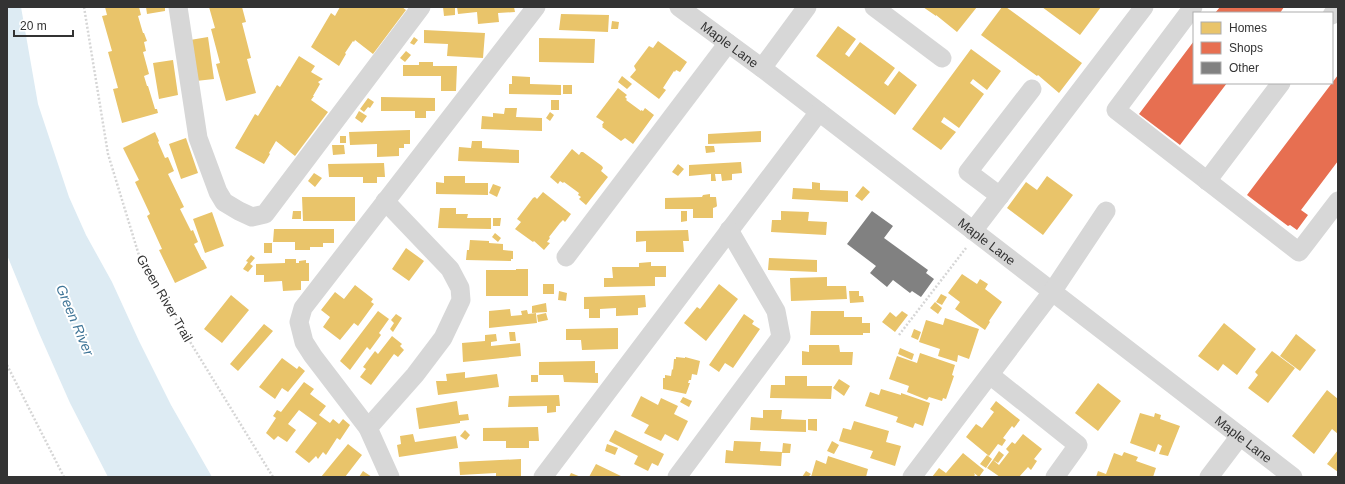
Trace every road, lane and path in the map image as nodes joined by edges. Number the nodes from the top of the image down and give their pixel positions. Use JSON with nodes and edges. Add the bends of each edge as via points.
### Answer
{"nodes":[{"id":1,"x":84,"y":7,"type":"edge"},
{"id":2,"x":178,"y":7,"type":"edge"},
{"id":3,"x":421,"y":7,"type":"edge"},
{"id":4,"x":536,"y":7,"type":"edge"},
{"id":5,"x":679,"y":7,"type":"edge"},
{"id":6,"x":807,"y":7,"type":"edge"},
{"id":7,"x":874,"y":7,"type":"edge"},
{"id":8,"x":1144,"y":7,"type":"edge"},
{"id":9,"x":1194,"y":7,"type":"edge"},
{"id":10,"x":728,"y":43,"type":"junction"},
{"id":11,"x":942,"y":58,"type":"dead end"},
{"id":12,"x":762,"y":68,"type":"junction"},
{"id":13,"x":1280,"y":84,"type":"edge"},
{"id":14,"x":1032,"y":89,"type":"dead end"},
{"id":15,"x":819,"y":112,"type":"junction"},
{"id":16,"x":1207,"y":180,"type":"junction"},
{"id":17,"x":1000,"y":196,"type":"junction"},
{"id":18,"x":385,"y":201,"type":"junction"},
{"id":19,"x":1338,"y":201,"type":"edge"},
{"id":20,"x":1106,"y":211,"type":"dead end"},
{"id":21,"x":729,"y":230,"type":"junction"},
{"id":22,"x":975,"y":232,"type":"junction"},
{"id":23,"x":566,"y":257,"type":"dead end"},
{"id":24,"x":1052,"y":292,"type":"junction"},
{"id":25,"x":899,"y":335,"type":"dead end"},
{"id":26,"x":7,"y":365,"type":"edge"},
{"id":27,"x":990,"y":374,"type":"junction"},
{"id":28,"x":368,"y":428,"type":"junction"},
{"id":29,"x":1240,"y":436,"type":"junction"},
{"id":30,"x":64,"y":477,"type":"edge"},
{"id":31,"x":273,"y":477,"type":"edge"},
{"id":32,"x":390,"y":477,"type":"edge"},
{"id":33,"x":542,"y":477,"type":"edge"},
{"id":34,"x":677,"y":477,"type":"edge"},
{"id":35,"x":912,"y":477,"type":"edge"},
{"id":36,"x":1055,"y":477,"type":"edge"},
{"id":37,"x":1209,"y":477,"type":"edge"},
{"id":38,"x":1293,"y":477,"type":"edge"}],
"edges":[{"from":1,"to":31,"type":"path","name":"Green River Trail","via":[[108,154],[141,262]]},
{"from":2,"to":3,"type":"street","via":[[198,138],[224,202],[252,217],[265,214]]},
{"from":4,"to":18,"type":"street"},
{"from":5,"to":10,"type":"street","name":"Maple Lane"},
{"from":6,"to":12,"type":"street"},
{"from":7,"to":11,"type":"street"},
{"from":8,"to":17,"type":"street"},
{"from":9,"to":16,"type":"street","via":[[1116,110]]},
{"from":10,"to":12,"type":"street","name":"Maple Lane"},
{"from":10,"to":23,"type":"street"},
{"from":12,"to":15,"type":"street","name":"Maple Lane"},
{"from":13,"to":16,"type":"street"},
{"from":14,"to":17,"type":"street","via":[[968,172]]},
{"from":15,"to":21,"type":"street"},
{"from":15,"to":22,"type":"street","name":"Maple Lane"},
{"from":16,"to":19,"type":"street","via":[[1299,252]]},
{"from":17,"to":22,"type":"street"},
{"from":18,"to":28,"type":"street","via":[[303,308],[299,322],[304,342],[313,356]]},
{"from":18,"to":28,"type":"street","via":[[450,269],[460,288],[461,300],[442,338],[415,375]]},
{"from":20,"to":24,"type":"street"},
{"from":21,"to":33,"type":"street"},
{"from":21,"to":34,"type":"street","via":[[776,311],[781,337]]},
{"from":22,"to":24,"type":"street","name":"Maple Lane"},
{"from":22,"to":25,"type":"path"},
{"from":24,"to":27,"type":"street"},
{"from":24,"to":29,"type":"street","name":"Maple Lane"},
{"from":26,"to":30,"type":"path"},
{"from":27,"to":35,"type":"street"},
{"from":27,"to":36,"type":"street","via":[[1078,445]]},
{"from":28,"to":32,"type":"street"},
{"from":29,"to":37,"type":"street"},
{"from":29,"to":38,"type":"street","name":"Maple Lane"}]}
